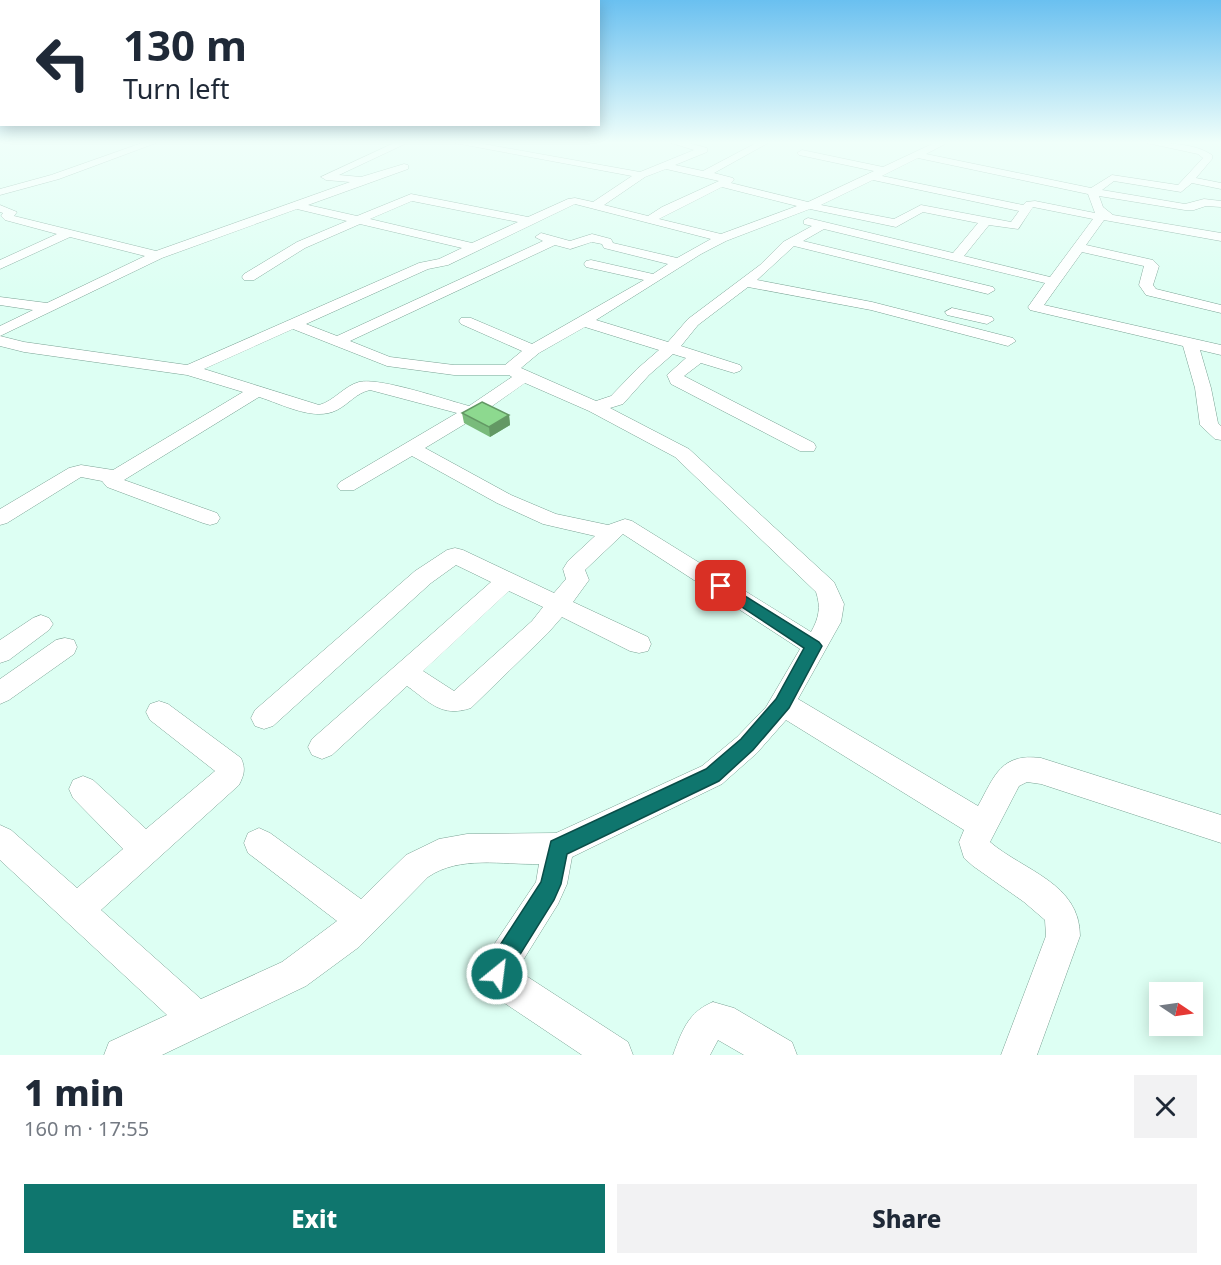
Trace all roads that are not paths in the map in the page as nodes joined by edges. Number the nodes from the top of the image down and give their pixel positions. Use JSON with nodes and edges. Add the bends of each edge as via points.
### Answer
{"nodes":[{"id":1,"x":330,"y":192,"type":"edge"},
{"id":2,"x":614,"y":192,"type":"edge"},
{"id":3,"x":703,"y":192,"type":"edge"},
{"id":4,"x":748,"y":192,"type":"edge"},
{"id":5,"x":843,"y":192,"type":"edge"},
{"id":6,"x":946,"y":192,"type":"edge"},
{"id":7,"x":1093,"y":192,"type":"edge"},
{"id":8,"x":1094,"y":192,"type":"edge"},
{"id":9,"x":1221,"y":204,"type":"edge"},
{"id":10,"x":296,"y":205,"type":"junction"},
{"id":11,"x":593,"y":207,"type":"junction"},
{"id":12,"x":0,"y":208,"type":"edge"},
{"id":13,"x":1026,"y":209,"type":"junction"},
{"id":14,"x":612,"y":212,"type":"junction"},
{"id":15,"x":813,"y":212,"type":"junction"},
{"id":16,"x":1101,"y":216,"type":"junction"},
{"id":17,"x":528,"y":220,"type":"junction"},
{"id":18,"x":357,"y":221,"type":"junction"},
{"id":19,"x":648,"y":221,"type":"junction"},
{"id":20,"x":986,"y":221,"type":"junction"},
{"id":21,"x":592,"y":222,"type":"dead end"},
{"id":22,"x":511,"y":229,"type":"junction"},
{"id":23,"x":572,"y":231,"type":"dead end"},
{"id":24,"x":68,"y":233,"type":"junction"},
{"id":25,"x":1221,"y":237,"type":"edge"},
{"id":26,"x":722,"y":238,"type":"junction"},
{"id":27,"x":552,"y":240,"type":"junction"},
{"id":28,"x":792,"y":242,"type":"junction"},
{"id":29,"x":1078,"y":247,"type":"junction"},
{"id":30,"x":473,"y":248,"type":"junction"},
{"id":31,"x":157,"y":255,"type":"junction"},
{"id":32,"x":955,"y":259,"type":"junction"},
{"id":33,"x":677,"y":262,"type":"junction"},
{"id":34,"x":591,"y":264,"type":"dead end"},
{"id":35,"x":0,"y":265,"type":"edge"},
{"id":36,"x":249,"y":277,"type":"dead end"},
{"id":37,"x":654,"y":278,"type":"junction"},
{"id":38,"x":750,"y":278,"type":"junction"},
{"id":39,"x":1052,"y":281,"type":"junction"},
{"id":40,"x":988,"y":290,"type":"dead end"},
{"id":41,"x":0,"y":301,"type":"edge"},
{"id":42,"x":49,"y":308,"type":"junction"},
{"id":43,"x":1221,"y":309,"type":"edge"},
{"id":44,"x":987,"y":320,"type":"dead end"},
{"id":45,"x":466,"y":321,"type":"dead end"},
{"id":46,"x":586,"y":322,"type":"junction"},
{"id":47,"x":293,"y":324,"type":"junction"},
{"id":48,"x":0,"y":332,"type":"edge"},
{"id":49,"x":0,"y":341,"type":"edge"},
{"id":50,"x":339,"y":341,"type":"junction"},
{"id":51,"x":1008,"y":341,"type":"dead end"},
{"id":52,"x":1190,"y":343,"type":"junction"},
{"id":53,"x":671,"y":348,"type":"junction"},
{"id":54,"x":533,"y":350,"type":"junction"},
{"id":55,"x":1221,"y":350,"type":"edge"},
{"id":56,"x":698,"y":357,"type":"junction"},
{"id":57,"x":387,"y":361,"type":"junction"},
{"id":58,"x":734,"y":368,"type":"dead end"},
{"id":59,"x":189,"y":370,"type":"junction"},
{"id":60,"x":518,"y":374,"type":"junction"},
{"id":61,"x":356,"y":387,"type":"junction"},
{"id":62,"x":257,"y":391,"type":"junction"},
{"id":63,"x":595,"y":407,"type":"junction"},
{"id":64,"x":472,"y":412,"type":"junction"},
{"id":65,"x":1221,"y":435,"type":"edge"},
{"id":66,"x":807,"y":447,"type":"dead end"},
{"id":67,"x":411,"y":448,"type":"junction"},
{"id":68,"x":108,"y":476,"type":"junction"},
{"id":69,"x":347,"y":486,"type":"dead end"},
{"id":70,"x":0,"y":518,"type":"edge"},
{"id":71,"x":210,"y":518,"type":"dead end"},
{"id":72,"x":612,"y":533,"type":"junction"},
{"id":73,"x":507,"y":580,"type":"junction"},
{"id":74,"x":558,"y":605,"type":"junction"},
{"id":75,"x":41,"y":624,"type":"dead end"},
{"id":76,"x":639,"y":644,"type":"dead end"},
{"id":77,"x":814,"y":646,"type":"junction"},
{"id":78,"x":65,"y":647,"type":"dead end"},
{"id":79,"x":0,"y":653,"type":"edge"},
{"id":80,"x":405,"y":672,"type":"junction"},
{"id":81,"x":0,"y":693,"type":"edge"},
{"id":82,"x":783,"y":704,"type":"junction"},
{"id":83,"x":159,"y":712,"type":"dead end"},
{"id":84,"x":264,"y":718,"type":"dead end"},
{"id":85,"x":322,"y":747,"type":"dead end"},
{"id":86,"x":83,"y":789,"type":"dead end"},
{"id":87,"x":983,"y":825,"type":"junction"},
{"id":88,"x":1221,"y":829,"type":"edge"},
{"id":89,"x":0,"y":840,"type":"edge"},
{"id":90,"x":259,"y":843,"type":"dead end"},
{"id":91,"x":558,"y":848,"type":"junction"},
{"id":92,"x":146,"y":850,"type":"junction"},
{"id":93,"x":76,"y":910,"type":"junction"},
{"id":94,"x":363,"y":920,"type":"junction"},
{"id":95,"x":198,"y":1020,"type":"junction"},
{"id":96,"x":122,"y":1055,"type":"edge"},
{"id":97,"x":615,"y":1055,"type":"edge"},
{"id":98,"x":691,"y":1055,"type":"edge"},
{"id":99,"x":779,"y":1055,"type":"edge"},
{"id":100,"x":1019,"y":1055,"type":"edge"}],
"edges":[{"from":1,"to":10,"type":"street"},
{"from":2,"to":11,"type":"street"},
{"from":3,"to":19,"type":"street"},
{"from":4,"to":15,"type":"street"},
{"from":5,"to":15,"type":"street"},
{"from":6,"to":13,"type":"street"},
{"from":7,"to":16,"type":"street"},
{"from":8,"to":9,"type":"street","via":[[1191,208],[1204,202]]},
{"from":10,"to":18,"type":"street"},
{"from":10,"to":31,"type":"street"},
{"from":11,"to":14,"type":"street"},
{"from":11,"to":17,"type":"street","via":[[572,201]]},
{"from":12,"to":24,"type":"street","via":[[10,212],[9,218]]},
{"from":13,"to":16,"type":"street","via":[[1030,204],[1038,204]]},
{"from":13,"to":20,"type":"street","via":[[1017,225]]},
{"from":14,"to":19,"type":"street"},
{"from":14,"to":21,"type":"street"},
{"from":15,"to":20,"type":"street","via":[[892,223],[921,208]]},
{"from":15,"to":26,"type":"street","via":[[786,216]]},
{"from":15,"to":28,"type":"street"},
{"from":15,"to":32,"type":"street"},
{"from":16,"to":25,"type":"street"},
{"from":16,"to":29,"type":"street"},
{"from":17,"to":18,"type":"street","via":[[411,197]]},
{"from":17,"to":22,"type":"street"},
{"from":18,"to":30,"type":"street"},
{"from":18,"to":36,"type":"street","via":[[302,244]]},
{"from":19,"to":26,"type":"street"},
{"from":20,"to":32,"type":"street"},
{"from":22,"to":27,"type":"street"},
{"from":22,"to":30,"type":"street"},
{"from":23,"to":27,"type":"street"},
{"from":24,"to":31,"type":"street"},
{"from":24,"to":35,"type":"street"},
{"from":26,"to":33,"type":"street"},
{"from":27,"to":33,"type":"street","via":[[570,245],[593,238]]},
{"from":27,"to":50,"type":"street"},
{"from":28,"to":38,"type":"street"},
{"from":28,"to":40,"type":"street"},
{"from":29,"to":39,"type":"street"},
{"from":29,"to":43,"type":"street","via":[[1148,263],[1152,266],[1146,285],[1151,292]]},
{"from":30,"to":47,"type":"street"},
{"from":31,"to":42,"type":"street"},
{"from":32,"to":39,"type":"street"},
{"from":33,"to":37,"type":"street"},
{"from":34,"to":37,"type":"street"},
{"from":37,"to":46,"type":"street"},
{"from":38,"to":44,"type":"street","via":[[885,297]]},
{"from":38,"to":51,"type":"street"},
{"from":38,"to":53,"type":"street","via":[[693,321]]},
{"from":39,"to":52,"type":"street","via":[[1034,305],[1037,309]]},
{"from":41,"to":42,"type":"street"},
{"from":42,"to":48,"type":"street"},
{"from":45,"to":54,"type":"street"},
{"from":46,"to":53,"type":"street"},
{"from":46,"to":54,"type":"street"},
{"from":47,"to":50,"type":"street"},
{"from":47,"to":59,"type":"street"},
{"from":49,"to":59,"type":"street"},
{"from":50,"to":57,"type":"street"},
{"from":52,"to":55,"type":"street"},
{"from":52,"to":65,"type":"street","via":[[1209,425]]},
{"from":53,"to":56,"type":"street"},
{"from":53,"to":63,"type":"street","via":[[617,400]]},
{"from":54,"to":60,"type":"street","via":[[513,365]]},
{"from":56,"to":58,"type":"street"},
{"from":56,"to":66,"type":"street","via":[[675,375],[677,380]]},
{"from":57,"to":60,"type":"street"},
{"from":57,"to":61,"type":"street"},
{"from":59,"to":62,"type":"street"},
{"from":60,"to":63,"type":"street"},
{"from":60,"to":64,"type":"street"},
{"from":61,"to":62,"type":"street","via":[[322,410]]},
{"from":61,"to":64,"type":"street","via":[[374,385]]},
{"from":62,"to":68,"type":"street","via":[[119,475]]},
{"from":63,"to":77,"type":"street","via":[[696,463],[820,580],[830,595],[831,613]]},
{"from":64,"to":67,"type":"street"},
{"from":67,"to":69,"type":"street"},
{"from":67,"to":72,"type":"street","via":[[504,499],[555,521]]},
{"from":68,"to":70,"type":"street","via":[[76,472]]},
{"from":68,"to":71,"type":"street","via":[[114,483]]},
{"from":72,"to":74,"type":"street","via":[[576,566],[578,580]]},
{"from":72,"to":77,"type":"street","via":[[621,526],[628,527]]},
{"from":73,"to":74,"type":"street"},
{"from":73,"to":80,"type":"street"},
{"from":73,"to":84,"type":"street","via":[[459,555],[450,556]]},
{"from":74,"to":76,"type":"street"},
{"from":74,"to":80,"type":"street","via":[[540,627],[459,701],[449,701]]},
{"from":75,"to":79,"type":"street"},
{"from":77,"to":82,"type":"street"},
{"from":78,"to":81,"type":"street"},
{"from":80,"to":85,"type":"street"},
{"from":82,"to":87,"type":"street"},
{"from":82,"to":91,"type":"street","via":[[747,745],[712,775]]},
{"from":83,"to":92,"type":"street","via":[[231,767],[231,772]]},
{"from":86,"to":92,"type":"street"},
{"from":87,"to":88,"type":"street","via":[[1009,777],[1025,769],[1061,776]]},
{"from":87,"to":100,"type":"street","via":[[975,848],[1052,904],[1062,917],[1063,936]]},
{"from":89,"to":93,"type":"street"},
{"from":90,"to":94,"type":"street"},
{"from":91,"to":94,"type":"street","via":[[433,856]]},
{"from":91,"to":97,"type":"street","via":[[547,893],[497,974],[500,980]]},
{"from":92,"to":93,"type":"street"},
{"from":93,"to":95,"type":"street"},
{"from":94,"to":95,"type":"street","via":[[294,975]]},
{"from":95,"to":96,"type":"street"},
{"from":98,"to":99,"type":"street","via":[[705,1027],[713,1020]]}]}
